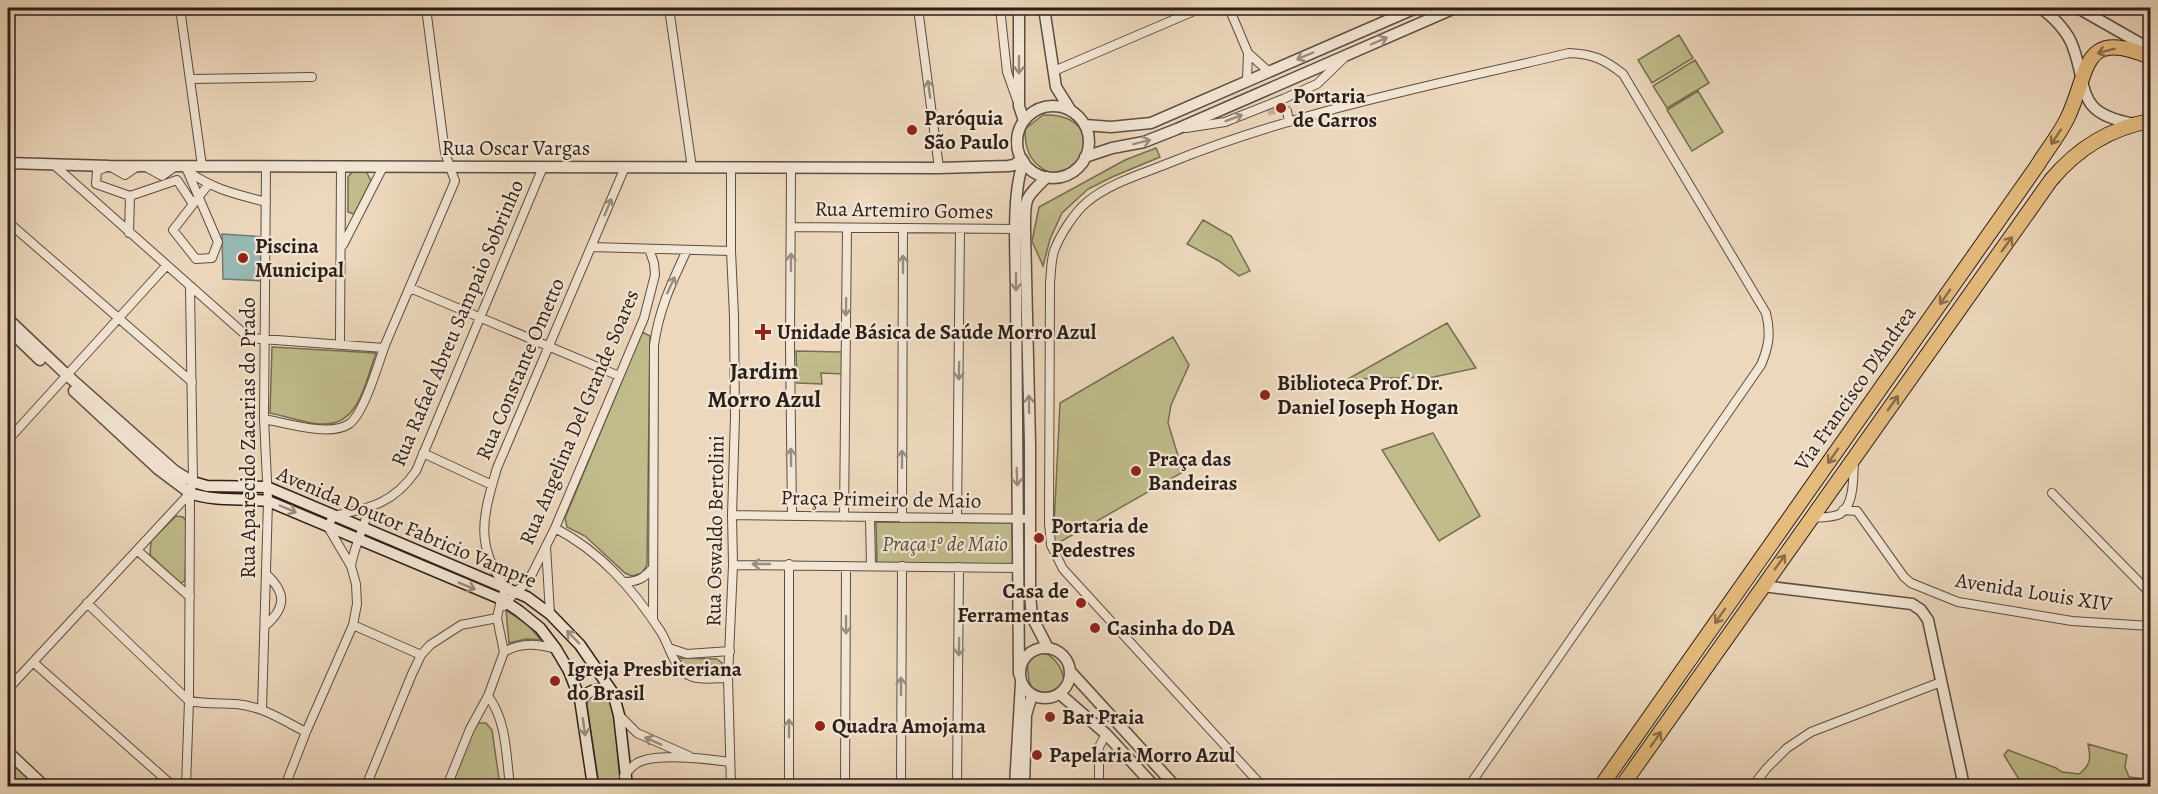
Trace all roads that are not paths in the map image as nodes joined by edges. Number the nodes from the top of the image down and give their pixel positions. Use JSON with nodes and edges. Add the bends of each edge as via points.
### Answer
{"nodes":[{"id":1,"x":180,"y":8,"type":"edge"},
{"id":2,"x":426,"y":8,"type":"edge"},
{"id":3,"x":669,"y":8,"type":"edge"},
{"id":4,"x":918,"y":8,"type":"edge"},
{"id":5,"x":1000,"y":8,"type":"edge"},
{"id":6,"x":1019,"y":8,"type":"edge"},
{"id":7,"x":1044,"y":8,"type":"edge"},
{"id":8,"x":1201,"y":8,"type":"edge"},
{"id":9,"x":1229,"y":8,"type":"edge"},
{"id":10,"x":1416,"y":8,"type":"edge"},
{"id":11,"x":1455,"y":8,"type":"edge"},
{"id":12,"x":2040,"y":8,"type":"edge"},
{"id":13,"x":2078,"y":8,"type":"edge"},
{"id":14,"x":2151,"y":49,"type":"edge"},
{"id":15,"x":1248,"y":53,"type":"junction"},
{"id":16,"x":1350,"y":53,"type":"junction"},
{"id":17,"x":2151,"y":57,"type":"edge"},
{"id":18,"x":1054,"y":71,"type":"junction"},
{"id":19,"x":1268,"y":71,"type":"junction"},
{"id":20,"x":312,"y":77,"type":"dead end"},
{"id":21,"x":190,"y":79,"type":"junction"},
{"id":22,"x":1247,"y":80,"type":"junction"},
{"id":23,"x":2082,"y":84,"type":"junction"},
{"id":24,"x":1285,"y":104,"type":"junction"},
{"id":25,"x":1019,"y":106,"type":"junction"},
{"id":26,"x":1271,"y":109,"type":"junction"},
{"id":27,"x":1071,"y":111,"type":"junction"},
{"id":28,"x":1024,"y":121,"type":"junction"},
{"id":29,"x":2151,"y":121,"type":"edge"},
{"id":30,"x":1289,"y":122,"type":"junction"},
{"id":31,"x":2134,"y":124,"type":"junction"},
{"id":32,"x":1084,"y":125,"type":"junction"},
{"id":33,"x":1275,"y":126,"type":"junction"},
{"id":34,"x":1177,"y":129,"type":"junction"},
{"id":35,"x":1085,"y":157,"type":"junction"},
{"id":36,"x":1023,"y":161,"type":"junction"},
{"id":37,"x":8,"y":163,"type":"edge"},
{"id":38,"x":52,"y":164,"type":"junction"},
{"id":39,"x":109,"y":166,"type":"junction"},
{"id":40,"x":202,"y":166,"type":"junction"},
{"id":41,"x":266,"y":166,"type":"junction"},
{"id":42,"x":182,"y":167,"type":"junction"},
{"id":43,"x":341,"y":167,"type":"junction"},
{"id":44,"x":383,"y":167,"type":"junction"},
{"id":45,"x":450,"y":167,"type":"junction"},
{"id":46,"x":543,"y":167,"type":"junction"},
{"id":47,"x":625,"y":167,"type":"junction"},
{"id":48,"x":692,"y":168,"type":"junction"},
{"id":49,"x":731,"y":168,"type":"junction"},
{"id":50,"x":791,"y":168,"type":"junction"},
{"id":51,"x":939,"y":168,"type":"junction"},
{"id":52,"x":1047,"y":177,"type":"junction"},
{"id":53,"x":208,"y":185,"type":"junction"},
{"id":54,"x":130,"y":196,"type":"junction"},
{"id":55,"x":196,"y":200,"type":"junction"},
{"id":56,"x":266,"y":202,"type":"junction"},
{"id":57,"x":8,"y":222,"type":"edge"},
{"id":58,"x":791,"y":227,"type":"junction"},
{"id":59,"x":847,"y":228,"type":"junction"},
{"id":60,"x":903,"y":228,"type":"junction"},
{"id":61,"x":960,"y":229,"type":"junction"},
{"id":62,"x":1016,"y":230,"type":"junction"},
{"id":63,"x":129,"y":233,"type":"junction"},
{"id":64,"x":591,"y":247,"type":"junction"},
{"id":65,"x":341,"y":248,"type":"junction"},
{"id":66,"x":649,"y":249,"type":"junction"},
{"id":67,"x":687,"y":250,"type":"junction"},
{"id":68,"x":730,"y":251,"type":"junction"},
{"id":69,"x":166,"y":266,"type":"junction"},
{"id":70,"x":190,"y":287,"type":"junction"},
{"id":71,"x":410,"y":288,"type":"junction"},
{"id":72,"x":120,"y":318,"type":"junction"},
{"id":73,"x":480,"y":318,"type":"junction"},
{"id":74,"x":644,"y":318,"type":"junction"},
{"id":75,"x":8,"y":319,"type":"edge"},
{"id":76,"x":657,"y":322,"type":"junction"},
{"id":77,"x":8,"y":330,"type":"edge"},
{"id":78,"x":265,"y":339,"type":"junction"},
{"id":79,"x":340,"y":344,"type":"junction"},
{"id":80,"x":549,"y":347,"type":"junction"},
{"id":81,"x":384,"y":348,"type":"junction"},
{"id":82,"x":619,"y":376,"type":"junction"},
{"id":83,"x":66,"y":378,"type":"junction"},
{"id":84,"x":192,"y":382,"type":"junction"},
{"id":85,"x":264,"y":419,"type":"junction"},
{"id":86,"x":9,"y":435,"type":"edge"},
{"id":87,"x":423,"y":453,"type":"junction"},
{"id":88,"x":1854,"y":458,"type":"junction"},
{"id":89,"x":193,"y":482,"type":"junction"},
{"id":90,"x":492,"y":485,"type":"junction"},
{"id":91,"x":267,"y":487,"type":"junction"},
{"id":92,"x":190,"y":493,"type":"junction"},
{"id":93,"x":2052,"y":493,"type":"dead end"},
{"id":94,"x":268,"y":501,"type":"junction"},
{"id":95,"x":369,"y":508,"type":"junction"},
{"id":96,"x":1843,"y":510,"type":"junction"},
{"id":97,"x":732,"y":515,"type":"junction"},
{"id":98,"x":792,"y":515,"type":"junction"},
{"id":99,"x":333,"y":516,"type":"junction"},
{"id":100,"x":844,"y":517,"type":"junction"},
{"id":101,"x":870,"y":518,"type":"junction"},
{"id":102,"x":902,"y":518,"type":"junction"},
{"id":103,"x":957,"y":518,"type":"junction"},
{"id":104,"x":1811,"y":518,"type":"junction"},
{"id":105,"x":1024,"y":519,"type":"junction"},
{"id":106,"x":328,"y":526,"type":"junction"},
{"id":107,"x":363,"y":528,"type":"junction"},
{"id":108,"x":555,"y":528,"type":"junction"},
{"id":109,"x":358,"y":540,"type":"junction"},
{"id":110,"x":546,"y":546,"type":"junction"},
{"id":111,"x":138,"y":551,"type":"junction"},
{"id":112,"x":789,"y":564,"type":"junction"},
{"id":113,"x":733,"y":565,"type":"junction"},
{"id":114,"x":351,"y":566,"type":"junction"},
{"id":115,"x":846,"y":566,"type":"junction"},
{"id":116,"x":870,"y":566,"type":"junction"},
{"id":117,"x":902,"y":566,"type":"junction"},
{"id":118,"x":959,"y":567,"type":"junction"},
{"id":119,"x":653,"y":568,"type":"junction"},
{"id":120,"x":1019,"y":568,"type":"junction"},
{"id":121,"x":266,"y":574,"type":"junction"},
{"id":122,"x":624,"y":582,"type":"junction"},
{"id":123,"x":1762,"y":586,"type":"junction"},
{"id":124,"x":511,"y":590,"type":"junction"},
{"id":125,"x":2151,"y":593,"type":"edge"},
{"id":126,"x":1030,"y":594,"type":"junction"},
{"id":127,"x":190,"y":597,"type":"junction"},
{"id":128,"x":87,"y":603,"type":"junction"},
{"id":129,"x":501,"y":608,"type":"junction"},
{"id":130,"x":550,"y":614,"type":"junction"},
{"id":131,"x":653,"y":619,"type":"junction"},
{"id":132,"x":353,"y":625,"type":"junction"},
{"id":133,"x":2151,"y":626,"type":"edge"},
{"id":134,"x":265,"y":627,"type":"junction"},
{"id":135,"x":669,"y":648,"type":"junction"},
{"id":136,"x":1048,"y":648,"type":"junction"},
{"id":137,"x":556,"y":649,"type":"junction"},
{"id":138,"x":730,"y":651,"type":"junction"},
{"id":139,"x":504,"y":652,"type":"junction"},
{"id":140,"x":422,"y":655,"type":"junction"},
{"id":141,"x":33,"y":662,"type":"junction"},
{"id":142,"x":1070,"y":671,"type":"junction"},
{"id":143,"x":728,"y":678,"type":"junction"},
{"id":144,"x":1020,"y":678,"type":"junction"},
{"id":145,"x":1941,"y":682,"type":"junction"},
{"id":146,"x":8,"y":689,"type":"edge"},
{"id":147,"x":612,"y":693,"type":"junction"},
{"id":148,"x":1060,"y":694,"type":"junction"},
{"id":149,"x":1032,"y":695,"type":"junction"},
{"id":150,"x":488,"y":696,"type":"junction"},
{"id":151,"x":580,"y":699,"type":"junction"},
{"id":152,"x":189,"y":701,"type":"junction"},
{"id":153,"x":262,"y":710,"type":"junction"},
{"id":154,"x":619,"y":715,"type":"junction"},
{"id":155,"x":306,"y":732,"type":"junction"},
{"id":156,"x":1106,"y":734,"type":"junction"},
{"id":157,"x":8,"y":752,"type":"edge"},
{"id":158,"x":692,"y":757,"type":"junction"},
{"id":159,"x":730,"y":762,"type":"junction"},
{"id":160,"x":626,"y":781,"type":"edge"},
{"id":161,"x":44,"y":786,"type":"edge"},
{"id":162,"x":173,"y":786,"type":"edge"},
{"id":163,"x":186,"y":786,"type":"edge"},
{"id":164,"x":287,"y":786,"type":"edge"},
{"id":165,"x":366,"y":786,"type":"edge"},
{"id":166,"x":447,"y":786,"type":"edge"},
{"id":167,"x":510,"y":786,"type":"edge"},
{"id":168,"x":593,"y":786,"type":"edge"},
{"id":169,"x":731,"y":786,"type":"edge"},
{"id":170,"x":789,"y":786,"type":"edge"},
{"id":171,"x":845,"y":786,"type":"edge"},
{"id":172,"x":901,"y":786,"type":"edge"},
{"id":173,"x":957,"y":786,"type":"edge"},
{"id":174,"x":1015,"y":786,"type":"edge"},
{"id":175,"x":1024,"y":786,"type":"edge"},
{"id":176,"x":1099,"y":786,"type":"edge"},
{"id":177,"x":1154,"y":786,"type":"edge"},
{"id":178,"x":1175,"y":786,"type":"edge"},
{"id":179,"x":1262,"y":786,"type":"edge"},
{"id":180,"x":1469,"y":786,"type":"edge"},
{"id":181,"x":1601,"y":786,"type":"edge"},
{"id":182,"x":1622,"y":786,"type":"edge"},
{"id":183,"x":1754,"y":786,"type":"edge"},
{"id":184,"x":1964,"y":786,"type":"edge"}],
"edges":[{"from":1,"to":21,"type":"street"},
{"from":2,"to":45,"type":"street"},
{"from":3,"to":48,"type":"street"},
{"from":51,"to":4,"type":"street","one_way":true},
{"from":5,"to":25,"type":"street","via":[[1007,72]]},
{"from":6,"to":25,"type":"street","one_way":true},
{"from":7,"to":18,"type":"street"},
{"from":8,"to":18,"type":"street"},
{"from":9,"to":15,"type":"street"},
{"from":10,"to":19,"type":"street","one_way":true},
{"from":16,"to":11,"type":"street","one_way":true},
{"from":12,"to":23,"type":"street","via":[[2063,29],[2073,46]]},
{"from":13,"to":14,"type":"street"},
{"from":15,"to":19,"type":"street"},
{"from":15,"to":22,"type":"street"},
{"from":16,"to":24,"type":"street","via":[[1317,84]]},
{"from":16,"to":34,"type":"street"},
{"from":17,"to":23,"type":"highway","name":"Via Francisco D'Andrea","one_way":true,"via":[[2120,48],[2103,49],[2091,57]]},
{"from":18,"to":27,"type":"street","via":[[1056,87]]},
{"from":19,"to":22,"type":"street"},
{"from":20,"to":21,"type":"street"},
{"from":21,"to":40,"type":"street"},
{"from":22,"to":32,"type":"street","via":[[1151,123]]},
{"from":23,"to":31,"type":"street","via":[[2087,100],[2099,112],[2115,121]]},
{"from":23,"to":181,"type":"highway","name":"Via Francisco D'Andrea","one_way":true,"via":[[2067,120],[2037,166]]},
{"from":24,"to":26,"type":"street"},
{"from":24,"to":30,"type":"street"},
{"from":25,"to":28,"type":"street"},
{"from":26,"to":33,"type":"street"},
{"from":34,"to":26,"type":"street","one_way":true,"via":[[1225,122]]},
{"from":27,"to":28,"type":"street","via":[[1061,107],[1040,108]]},
{"from":27,"to":32,"type":"street"},
{"from":28,"to":36,"type":"street","via":[[1017,140]]},
{"from":29,"to":31,"type":"highway","name":"Via Francisco D'Andrea"},
{"from":30,"to":33,"type":"street"},
{"from":30,"to":180,"type":"street","via":[[1569,52],[1607,61],[1623,74],[1766,313],[1769,345],[1761,365]]},
{"from":88,"to":31,"type":"highway","name":"Via Francisco D'Andrea","one_way":true,"via":[[2056,173],[2089,146]]},
{"from":32,"to":35,"type":"street","via":[[1089,147]]},
{"from":33,"to":179,"type":"street","via":[[1162,166],[1109,188],[1086,203],[1054,252],[1050,283],[1051,545],[1063,569]]},
{"from":35,"to":34,"type":"street","one_way":true},
{"from":35,"to":52,"type":"street","via":[[1070,174]]},
{"from":36,"to":51,"type":"street","name":"Rua Oscar Vargas","via":[[1008,166]]},
{"from":36,"to":52,"type":"street"},
{"from":36,"to":62,"type":"street","via":[[1018,175]]},
{"from":37,"to":38,"type":"street","name":"Rua Oscar Vargas"},
{"from":38,"to":39,"type":"street","name":"Rua Oscar Vargas"},
{"from":38,"to":63,"type":"street"},
{"from":39,"to":42,"type":"street","name":"Rua Oscar Vargas"},
{"from":39,"to":54,"type":"street","via":[[97,171],[96,184]]},
{"from":40,"to":41,"type":"street","name":"Rua Oscar Vargas"},
{"from":40,"to":42,"type":"street","name":"Rua Oscar Vargas"},
{"from":41,"to":43,"type":"street","name":"Rua Oscar Vargas"},
{"from":41,"to":56,"type":"street","name":"Rua Aparecido Zacarias do Prado"},
{"from":42,"to":53,"type":"street"},
{"from":42,"to":55,"type":"street"},
{"from":43,"to":44,"type":"street","name":"Rua Oscar Vargas"},
{"from":43,"to":65,"type":"street"},
{"from":44,"to":45,"type":"street","name":"Rua Oscar Vargas"},
{"from":44,"to":65,"type":"street"},
{"from":45,"to":46,"type":"street","name":"Rua Oscar Vargas"},
{"from":45,"to":71,"type":"street","via":[[455,181]]},
{"from":46,"to":47,"type":"street","name":"Rua Oscar Vargas"},
{"from":46,"to":73,"type":"street","name":"Rua Rafael Abreu Sampaio Sobrinho"},
{"from":47,"to":48,"type":"street","name":"Rua Oscar Vargas"},
{"from":64,"to":47,"type":"street","name":"Rua Constante Ometto","one_way":true},
{"from":48,"to":49,"type":"street","name":"Rua Oscar Vargas"},
{"from":49,"to":50,"type":"street","name":"Rua Oscar Vargas"},
{"from":49,"to":68,"type":"street","name":"Rua Oswaldo Bertolini"},
{"from":50,"to":51,"type":"street","name":"Rua Oscar Vargas"},
{"from":50,"to":58,"type":"street"},
{"from":105,"to":52,"type":"street","one_way":true,"via":[[1025,205],[1032,190]]},
{"from":53,"to":55,"type":"street"},
{"from":53,"to":56,"type":"street"},
{"from":54,"to":55,"type":"street","via":[[177,180]]},
{"from":54,"to":63,"type":"street"},
{"from":55,"to":55,"type":"street","via":[[173,230],[196,259],[212,258],[218,242]]},
{"from":56,"to":78,"type":"street","name":"Rua Aparecido Zacarias do Prado"},
{"from":57,"to":72,"type":"street"},
{"from":58,"to":59,"type":"street","name":"Rua Artemiro Gomes"},
{"from":98,"to":58,"type":"street","one_way":true},
{"from":59,"to":60,"type":"street","name":"Rua Artemiro Gomes"},
{"from":59,"to":100,"type":"street","one_way":true},
{"from":60,"to":61,"type":"street","name":"Rua Artemiro Gomes"},
{"from":102,"to":60,"type":"street","one_way":true},
{"from":61,"to":62,"type":"street","name":"Rua Artemiro Gomes"},
{"from":61,"to":103,"type":"street","one_way":true},
{"from":62,"to":105,"type":"street","one_way":true,"via":[[1016,442]]},
{"from":63,"to":69,"type":"street"},
{"from":64,"to":66,"type":"street"},
{"from":64,"to":80,"type":"street","name":"Rua Constante Ometto"},
{"from":65,"to":79,"type":"street"},
{"from":66,"to":67,"type":"street"},
{"from":66,"to":74,"type":"street","name":"Rua Angelina Del Grande Soares","via":[[655,275]]},
{"from":67,"to":68,"type":"street"},
{"from":76,"to":67,"type":"street","one_way":true},
{"from":68,"to":97,"type":"street","name":"Rua Oswaldo Bertolini","via":[[735,417]]},
{"from":69,"to":70,"type":"street"},
{"from":69,"to":72,"type":"street"},
{"from":70,"to":78,"type":"street","via":[[249,338]]},
{"from":70,"to":84,"type":"street"},
{"from":71,"to":73,"type":"street"},
{"from":71,"to":81,"type":"street"},
{"from":72,"to":83,"type":"street"},
{"from":72,"to":84,"type":"street"},
{"from":73,"to":80,"type":"street"},
{"from":73,"to":87,"type":"street","name":"Rua Rafael Abreu Sampaio Sobrinho"},
{"from":74,"to":76,"type":"street"},
{"from":74,"to":82,"type":"street","name":"Rua Angelina Del Grande Soares"},
{"from":75,"to":83,"type":"street"},
{"from":76,"to":119,"type":"street"},
{"from":77,"to":83,"type":"street"},
{"from":78,"to":79,"type":"street"},
{"from":78,"to":85,"type":"street","name":"Rua Aparecido Zacarias do Prado"},
{"from":79,"to":81,"type":"street"},
{"from":80,"to":82,"type":"street"},
{"from":80,"to":90,"type":"street","name":"Rua Constante Ometto"},
{"from":81,"to":85,"type":"street","via":[[360,412],[350,424],[326,430]]},
{"from":82,"to":108,"type":"street","name":"Rua Angelina Del Grande Soares"},
{"from":83,"to":86,"type":"street"},
{"from":83,"to":89,"type":"street","via":[[174,471]]},
{"from":83,"to":92,"type":"street","via":[[158,469]]},
{"from":84,"to":89,"type":"street"},
{"from":85,"to":91,"type":"street","name":"Rua Aparecido Zacarias do Prado"},
{"from":87,"to":90,"type":"street"},
{"from":87,"to":95,"type":"street","name":"Rua Rafael Abreu Sampaio Sobrinho","via":[[406,485]]},
{"from":88,"to":96,"type":"street","via":[[1853,485]]},
{"from":88,"to":104,"type":"highway","name":"Via Francisco D'Andrea"},
{"from":89,"to":91,"type":"street","name":"Avenida Doutor Fabricio Vampre","via":[[207,486]]},
{"from":89,"to":92,"type":"street"},
{"from":90,"to":124,"type":"street","name":"Rua Constante Ometto","via":[[483,525],[486,551],[493,571]]},
{"from":91,"to":94,"type":"street","name":"Rua Aparecido Zacarias do Prado"},
{"from":91,"to":99,"type":"street","name":"Avenida Doutor Fabricio Vampre"},
{"from":92,"to":94,"type":"street","name":"Avenida Doutor Fabricio Vampre","via":[[206,499]]},
{"from":92,"to":111,"type":"street"},
{"from":92,"to":127,"type":"street"},
{"from":93,"to":125,"type":"street"},
{"from":94,"to":106,"type":"street","name":"Avenida Doutor Fabricio Vampre","one_way":true},
{"from":94,"to":121,"type":"street","name":"Rua Aparecido Zacarias do Prado"},
{"from":95,"to":99,"type":"street","name":"Rua Rafael Abreu Sampaio Sobrinho"},
{"from":95,"to":107,"type":"street"},
{"from":96,"to":104,"type":"street","via":[[1834,516]]},
{"from":96,"to":133,"type":"street","name":"Avenida Louis XIV","via":[[1857,511],[1911,583],[1958,602],[2072,621]]},
{"from":97,"to":98,"type":"street","name":"Praça Primeiro de Maio"},
{"from":97,"to":113,"type":"street","name":"Rua Oswaldo Bertolini"},
{"from":98,"to":100,"type":"street","name":"Praça Primeiro de Maio"},
{"from":99,"to":106,"type":"street"},
{"from":99,"to":107,"type":"street","name":"Avenida Doutor Fabricio Vampre"},
{"from":100,"to":101,"type":"street","name":"Praça Primeiro de Maio"},
{"from":101,"to":102,"type":"street","name":"Praça Primeiro de Maio"},
{"from":101,"to":116,"type":"street"},
{"from":102,"to":103,"type":"street","name":"Praça Primeiro de Maio"},
{"from":103,"to":105,"type":"street","name":"Praça Primeiro de Maio"},
{"from":123,"to":104,"type":"highway","name":"Via Francisco D'Andrea","one_way":true},
{"from":105,"to":120,"type":"street"},
{"from":105,"to":126,"type":"street"},
{"from":106,"to":109,"type":"street","name":"Avenida Doutor Fabricio Vampre"},
{"from":106,"to":114,"type":"street"},
{"from":107,"to":109,"type":"street"},
{"from":107,"to":124,"type":"street","name":"Avenida Doutor Fabricio Vampre"},
{"from":108,"to":110,"type":"street","name":"Rua Angelina Del Grande Soares"},
{"from":108,"to":122,"type":"street","via":[[595,553]]},
{"from":109,"to":114,"type":"street"},
{"from":109,"to":129,"type":"street","name":"Avenida Doutor Fabricio Vampre","one_way":true},
{"from":110,"to":124,"type":"street","name":"Rua Angelina Del Grande Soares","via":[[527,583]]},
{"from":110,"to":130,"type":"street"},
{"from":111,"to":127,"type":"street"},
{"from":111,"to":128,"type":"street"},
{"from":112,"to":113,"type":"street","one_way":true},
{"from":112,"to":115,"type":"street"},
{"from":170,"to":112,"type":"street","one_way":true},
{"from":113,"to":138,"type":"street","name":"Rua Oswaldo Bertolini"},
{"from":114,"to":132,"type":"street","via":[[357,603]]},
{"from":115,"to":116,"type":"street"},
{"from":115,"to":171,"type":"street","one_way":true},
{"from":116,"to":117,"type":"street"},
{"from":117,"to":118,"type":"street"},
{"from":172,"to":117,"type":"street","one_way":true},
{"from":118,"to":120,"type":"street"},
{"from":118,"to":173,"type":"street","one_way":true},
{"from":119,"to":122,"type":"street","via":[[636,582]]},
{"from":119,"to":131,"type":"street"},
{"from":120,"to":126,"type":"street","via":[[1026,573]]},
{"from":120,"to":144,"type":"street"},
{"from":121,"to":134,"type":"street","name":"Rua Aparecido Zacarias do Prado"},
{"from":121,"to":134,"type":"street","via":[[276,583],[282,597],[276,617]]},
{"from":122,"to":131,"type":"street"},
{"from":123,"to":145,"type":"street","via":[[1912,604],[1928,620]]},
{"from":182,"to":123,"type":"highway","name":"Via Francisco D'Andrea","one_way":true},
{"from":124,"to":129,"type":"street","name":"Rua Angelina Del Grande Soares"},
{"from":124,"to":130,"type":"street","name":"Avenida Doutor Fabricio Vampre"},
{"from":126,"to":136,"type":"street","via":[[1032,617]]},
{"from":127,"to":152,"type":"street"},
{"from":128,"to":141,"type":"street"},
{"from":128,"to":152,"type":"street"},
{"from":129,"to":137,"type":"street","name":"Avenida Doutor Fabricio Vampre","via":[[540,628]]},
{"from":129,"to":139,"type":"street"},
{"from":129,"to":140,"type":"street","via":[[461,625],[430,645]]},
{"from":147,"to":130,"type":"street","name":"Avenida Doutor Fabricio Vampre","one_way":true,"via":[[580,645]]},
{"from":131,"to":135,"type":"street"},
{"from":132,"to":140,"type":"street"},
{"from":132,"to":155,"type":"street"},
{"from":134,"to":153,"type":"street","name":"Rua Aparecido Zacarias do Prado"},
{"from":135,"to":138,"type":"street","via":[[687,654]]},
{"from":135,"to":143,"type":"street","via":[[685,674]]},
{"from":136,"to":142,"type":"street","via":[[1063,656]]},
{"from":136,"to":144,"type":"street","via":[[1025,658]]},
{"from":137,"to":139,"type":"street","via":[[528,644]]},
{"from":137,"to":151,"type":"street","name":"Avenida Doutor Fabricio Vampre"},
{"from":138,"to":143,"type":"street","name":"Rua Oswaldo Bertolini"},
{"from":139,"to":150,"type":"street"},
{"from":140,"to":165,"type":"street"},
{"from":141,"to":146,"type":"street"},
{"from":141,"to":162,"type":"street"},
{"from":142,"to":148,"type":"street","via":[[1066,688]]},
{"from":142,"to":178,"type":"street"},
{"from":143,"to":159,"type":"street","name":"Rua Oswaldo Bertolini"},
{"from":144,"to":149,"type":"street"},
{"from":144,"to":174,"type":"street"},
{"from":145,"to":183,"type":"street","via":[[1811,732],[1787,748]]},
{"from":145,"to":184,"type":"street"},
{"from":147,"to":151,"type":"street","via":[[602,688]]},
{"from":147,"to":154,"type":"street","name":"Avenida Doutor Fabricio Vampre"},
{"from":148,"to":149,"type":"street","via":[[1046,699]]},
{"from":148,"to":156,"type":"street"},
{"from":149,"to":175,"type":"street","via":[[1026,715]]},
{"from":150,"to":166,"type":"street"},
{"from":150,"to":167,"type":"street","via":[[500,718]]},
{"from":151,"to":168,"type":"street","name":"Avenida Doutor Fabricio Vampre","one_way":true},
{"from":152,"to":153,"type":"street","via":[[238,704]]},
{"from":152,"to":163,"type":"street"},
{"from":153,"to":155,"type":"street"},
{"from":158,"to":154,"type":"street","one_way":true,"via":[[637,733]]},
{"from":154,"to":160,"type":"street","name":"Avenida Doutor Fabricio Vampre"},
{"from":155,"to":164,"type":"street"},
{"from":156,"to":176,"type":"street","via":[[1099,747]]},
{"from":156,"to":177,"type":"street"},
{"from":157,"to":161,"type":"street"},
{"from":158,"to":159,"type":"street"},
{"from":158,"to":160,"type":"street","via":[[638,763]]},
{"from":159,"to":169,"type":"street","name":"Rua Oswaldo Bertolini"}]}
